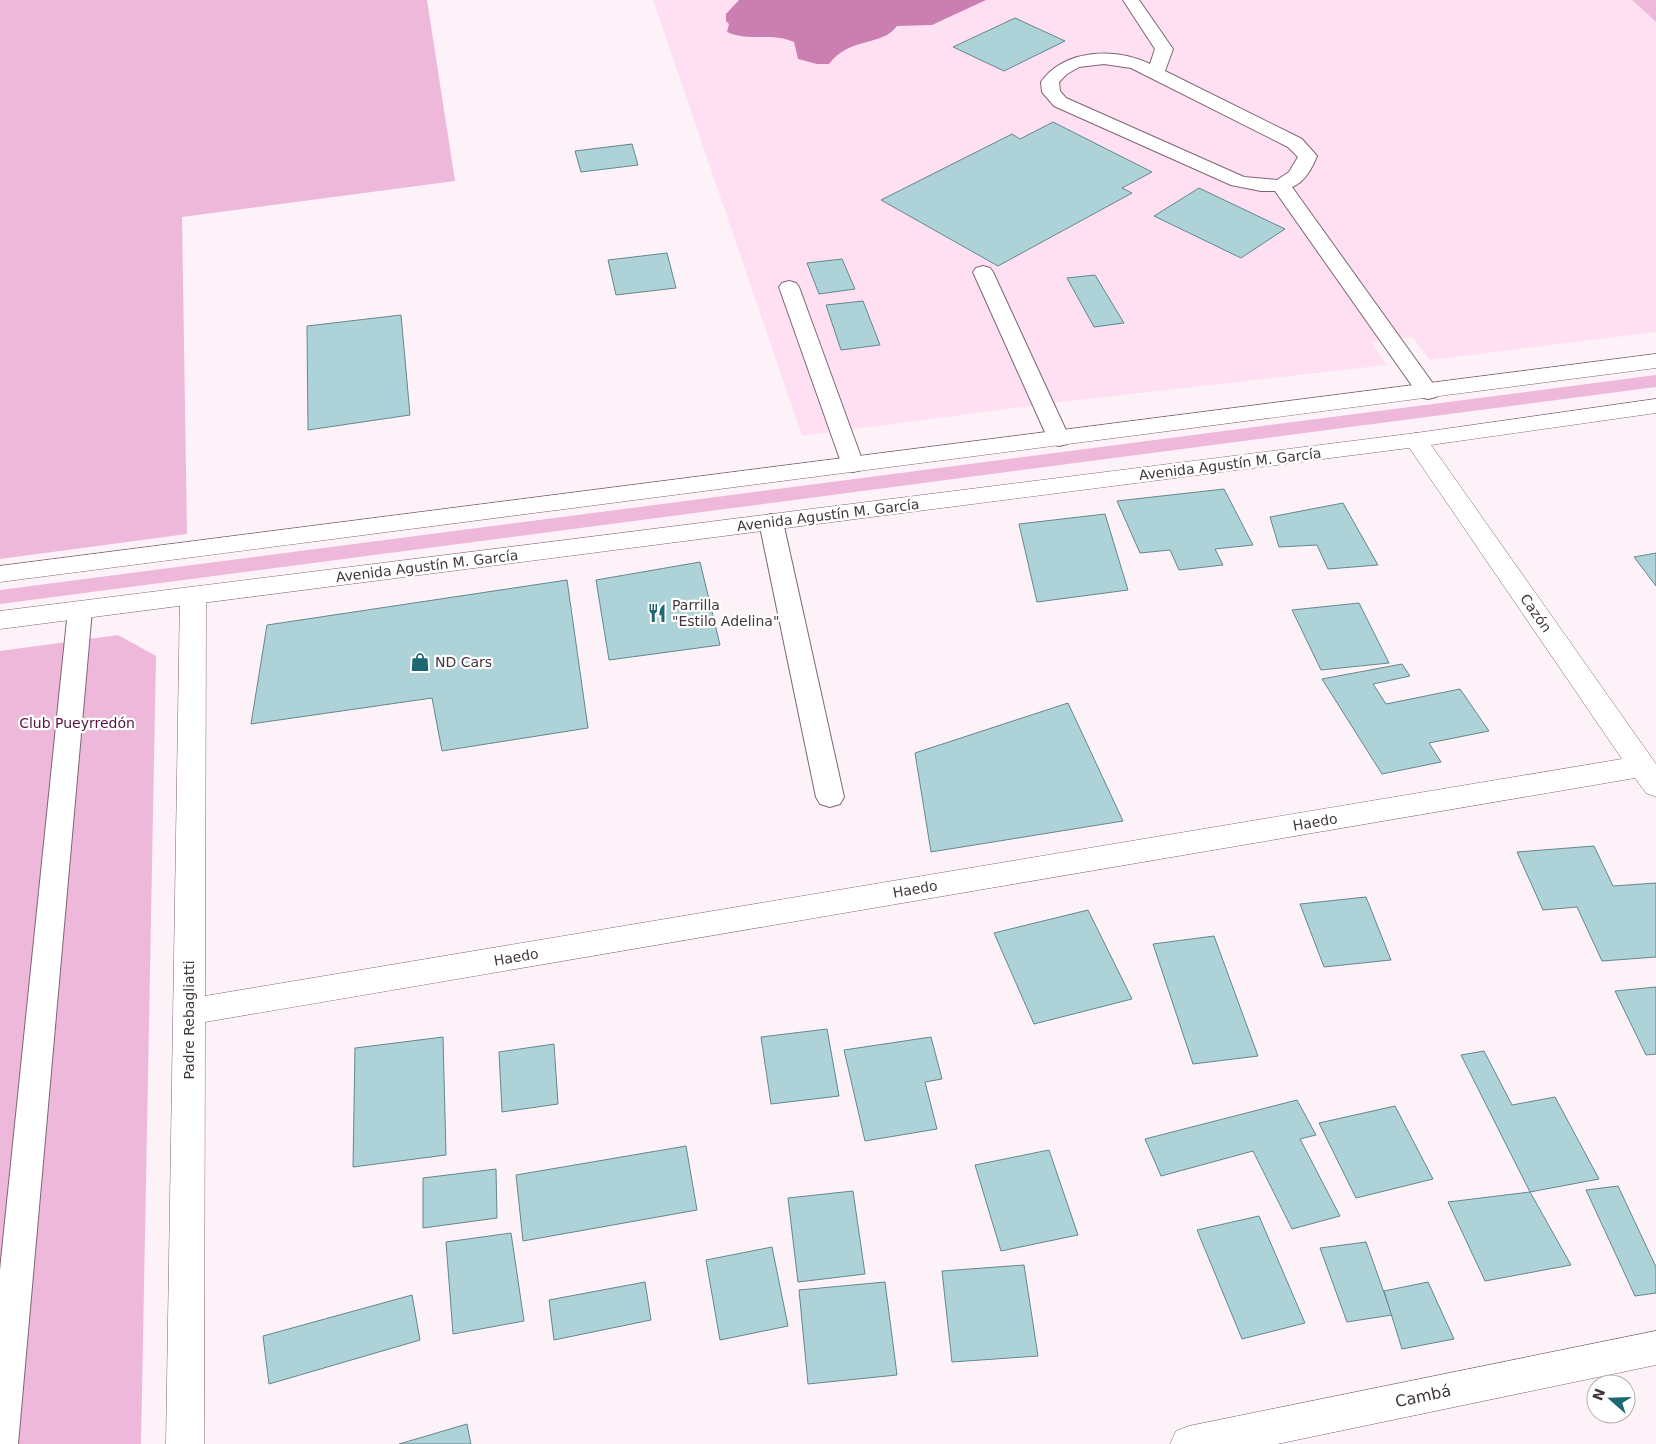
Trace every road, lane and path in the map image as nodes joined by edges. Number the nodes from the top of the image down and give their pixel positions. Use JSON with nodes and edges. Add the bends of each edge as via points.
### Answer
{"nodes":[{"id":1,"x":1131,"y":0,"type":"edge"},
{"id":2,"x":1156,"y":73,"type":"junction"},
{"id":3,"x":1281,"y":186,"type":"junction"},
{"id":4,"x":983,"y":272,"type":"dead end"},
{"id":5,"x":789,"y":287,"type":"dead end"},
{"id":6,"x":1656,"y":361,"type":"edge"},
{"id":7,"x":1428,"y":392,"type":"junction"},
{"id":8,"x":1656,"y":406,"type":"edge"},
{"id":9,"x":1060,"y":439,"type":"junction"},
{"id":10,"x":1416,"y":440,"type":"junction"},
{"id":11,"x":853,"y":465,"type":"junction"},
{"id":12,"x":771,"y":522,"type":"junction"},
{"id":13,"x":0,"y":574,"type":"edge"},
{"id":14,"x":192,"y":596,"type":"junction"},
{"id":15,"x":80,"y":610,"type":"junction"},
{"id":16,"x":0,"y":620,"type":"edge"},
{"id":17,"x":1649,"y":776,"type":"edge"},
{"id":18,"x":830,"y":797,"type":"dead end"},
{"id":19,"x":189,"y":1012,"type":"junction"},
{"id":20,"x":1656,"y":1348,"type":"edge"},
{"id":21,"x":0,"y":1444,"type":"edge"},
{"id":22,"x":185,"y":1444,"type":"edge"},
{"id":23,"x":1189,"y":1444,"type":"edge"}],
"edges":[{"from":1,"to":2,"type":"lane","via":[[1164,49]]},
{"from":2,"to":3,"type":"lane","via":[[1295,143],[1308,156],[1302,173]]},
{"from":2,"to":3,"type":"lane","via":[[1134,63],[1104,59],[1077,61],[1059,70],[1050,82],[1051,92],[1060,102],[1238,181],[1257,186]]},
{"from":3,"to":7,"type":"lane"},
{"from":4,"to":9,"type":"lane"},
{"from":5,"to":11,"type":"lane"},
{"from":6,"to":7,"type":"main road"},
{"from":7,"to":9,"type":"main road"},
{"from":8,"to":10,"type":"main road","name":"Avenida Agustín M. García"},
{"from":9,"to":11,"type":"main road"},
{"from":10,"to":12,"type":"main road","name":"Avenida Agustín M. García"},
{"from":10,"to":17,"type":"main road","name":"Cazón"},
{"from":11,"to":13,"type":"main road"},
{"from":12,"to":14,"type":"main road","name":"Avenida Agustín M. García"},
{"from":12,"to":18,"type":"lane"},
{"from":14,"to":15,"type":"main road","name":"Avenida Agustín M. García"},
{"from":14,"to":19,"type":"main road","name":"Padre Rebagliatti"},
{"from":15,"to":16,"type":"main road","name":"Avenida Agustín M. García"},
{"from":15,"to":21,"type":"lane"},
{"from":17,"to":19,"type":"main road","name":"Haedo"},
{"from":19,"to":22,"type":"main road","name":"Padre Rebagliatti"},
{"from":20,"to":23,"type":"main road","name":"Cambá"}]}
